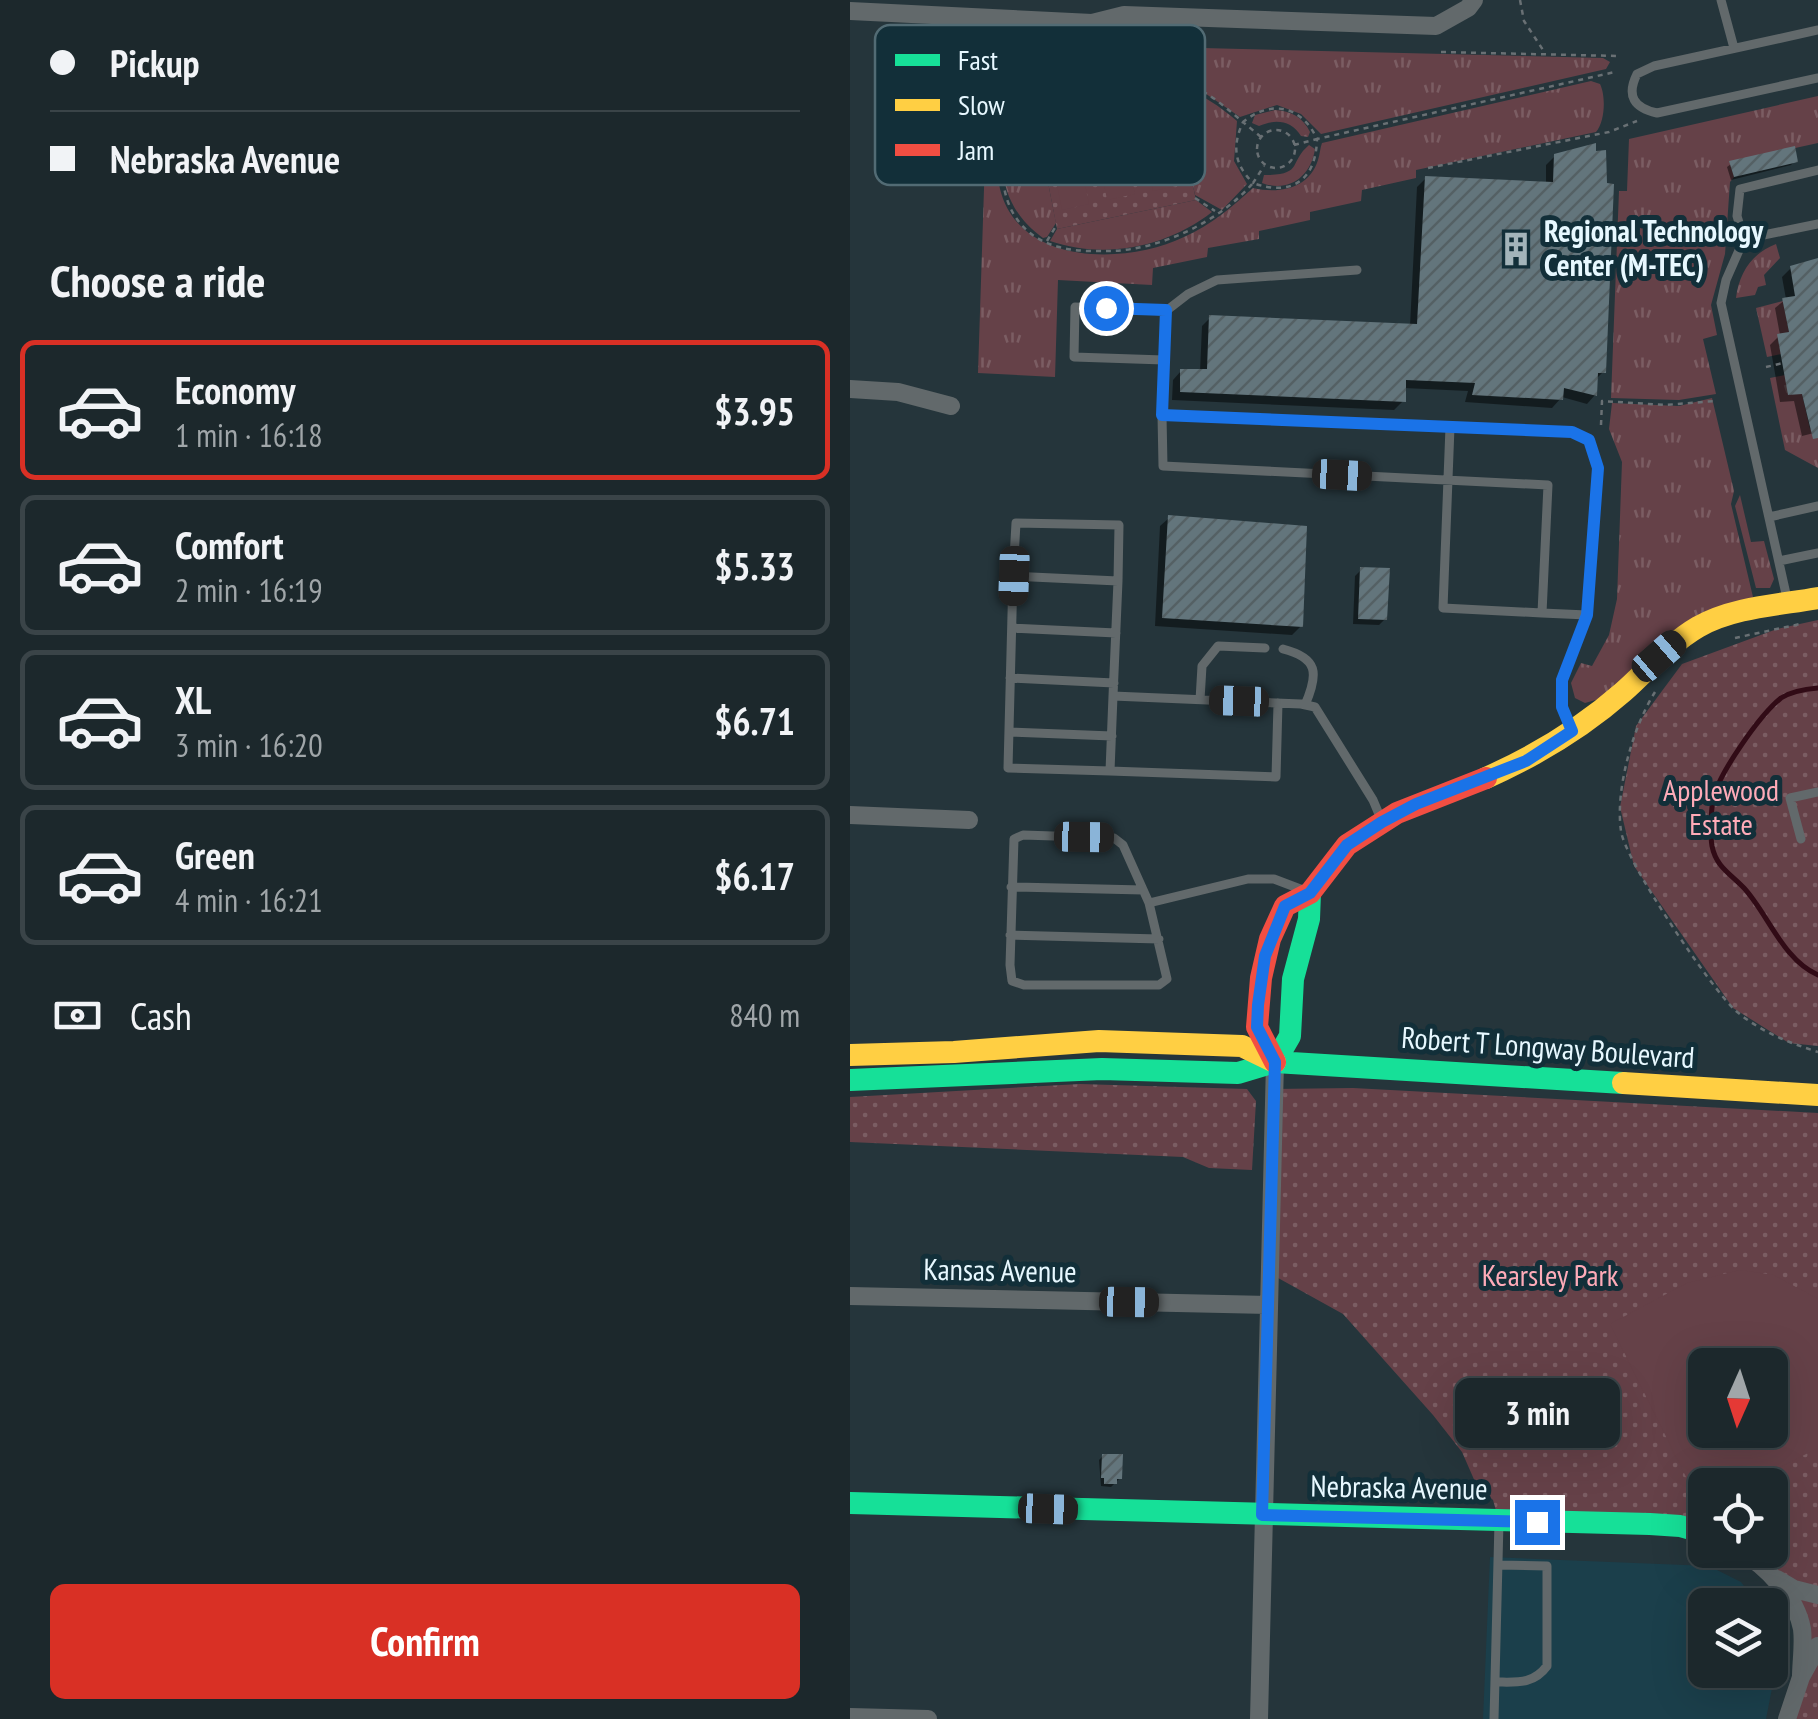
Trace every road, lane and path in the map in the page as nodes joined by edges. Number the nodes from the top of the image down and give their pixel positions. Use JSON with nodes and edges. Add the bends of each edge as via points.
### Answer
{"nodes":[{"id":1,"x":1520,"y":0,"type":"edge"},
{"id":2,"x":1721,"y":0,"type":"edge"},
{"id":3,"x":1471,"y":4,"type":"edge"},
{"id":4,"x":1124,"y":8,"type":"edge"},
{"id":5,"x":850,"y":12,"type":"edge"},
{"id":6,"x":1818,"y":30,"type":"edge"},
{"id":7,"x":1734,"y":48,"type":"junction"},
{"id":8,"x":1441,"y":52,"type":"dead end"},
{"id":9,"x":1546,"y":54,"type":"junction"},
{"id":10,"x":1618,"y":56,"type":"dead end"},
{"id":11,"x":1615,"y":72,"type":"dead end"},
{"id":12,"x":1818,"y":78,"type":"edge"},
{"id":13,"x":1205,"y":94,"type":"edge"},
{"id":14,"x":1658,"y":113,"type":"junction"},
{"id":15,"x":1244,"y":122,"type":"junction"},
{"id":16,"x":1261,"y":138,"type":"junction"},
{"id":17,"x":1317,"y":139,"type":"junction"},
{"id":18,"x":1294,"y":145,"type":"junction"},
{"id":19,"x":1265,"y":164,"type":"junction"},
{"id":20,"x":1428,"y":168,"type":"dead end"},
{"id":21,"x":1818,"y":170,"type":"edge"},
{"id":22,"x":1253,"y":183,"type":"junction"},
{"id":23,"x":1003,"y":185,"type":"edge"},
{"id":24,"x":1195,"y":198,"type":"dead end"},
{"id":25,"x":1216,"y":212,"type":"junction"},
{"id":26,"x":1818,"y":224,"type":"edge"},
{"id":27,"x":1056,"y":226,"type":"dead end"},
{"id":28,"x":1744,"y":240,"type":"junction"},
{"id":29,"x":1046,"y":242,"type":"junction"},
{"id":30,"x":1358,"y":270,"type":"dead end"},
{"id":31,"x":1166,"y":310,"type":"junction"},
{"id":32,"x":1164,"y":360,"type":"junction"},
{"id":33,"x":1782,"y":364,"type":"dead end"},
{"id":34,"x":1766,"y":367,"type":"dead end"},
{"id":35,"x":850,"y":390,"type":"edge"},
{"id":36,"x":1715,"y":400,"type":"dead end"},
{"id":37,"x":951,"y":406,"type":"dead end"},
{"id":38,"x":1162,"y":415,"type":"junction"},
{"id":39,"x":1601,"y":425,"type":"dead end"},
{"id":40,"x":1450,"y":428,"type":"junction"},
{"id":41,"x":1449,"y":480,"type":"junction"},
{"id":42,"x":1818,"y":506,"type":"edge"},
{"id":43,"x":1769,"y":517,"type":"junction"},
{"id":44,"x":1818,"y":554,"type":"edge"},
{"id":45,"x":1779,"y":561,"type":"junction"},
{"id":46,"x":1014,"y":576,"type":"junction"},
{"id":47,"x":1118,"y":581,"type":"junction"},
{"id":48,"x":1818,"y":598,"type":"edge"},
{"id":49,"x":1789,"y":604,"type":"junction"},
{"id":50,"x":1542,"y":613,"type":"junction"},
{"id":51,"x":1587,"y":615,"type":"junction"},
{"id":52,"x":1804,"y":624,"type":"dead end"},
{"id":53,"x":1012,"y":628,"type":"junction"},
{"id":54,"x":1116,"y":634,"type":"junction"},
{"id":55,"x":1732,"y":638,"type":"dead end"},
{"id":56,"x":1265,"y":648,"type":"dead end"},
{"id":57,"x":1283,"y":649,"type":"dead end"},
{"id":58,"x":1010,"y":678,"type":"junction"},
{"id":59,"x":1114,"y":683,"type":"junction"},
{"id":60,"x":1654,"y":693,"type":"dead end"},
{"id":61,"x":1114,"y":696,"type":"junction"},
{"id":62,"x":1200,"y":700,"type":"junction"},
{"id":63,"x":1278,"y":703,"type":"junction"},
{"id":64,"x":1305,"y":704,"type":"junction"},
{"id":65,"x":1572,"y":731,"type":"junction"},
{"id":66,"x":1008,"y":732,"type":"junction"},
{"id":67,"x":1112,"y":736,"type":"junction"},
{"id":68,"x":1110,"y":771,"type":"junction"},
{"id":69,"x":1818,"y":792,"type":"edge"},
{"id":70,"x":850,"y":816,"type":"edge"},
{"id":71,"x":969,"y":820,"type":"dead end"},
{"id":72,"x":1382,"y":822,"type":"junction"},
{"id":73,"x":1801,"y":839,"type":"dead end"},
{"id":74,"x":1011,"y":886,"type":"junction"},
{"id":75,"x":1143,"y":890,"type":"junction"},
{"id":76,"x":1310,"y":893,"type":"junction"},
{"id":77,"x":1150,"y":903,"type":"junction"},
{"id":78,"x":1010,"y":935,"type":"junction"},
{"id":79,"x":1159,"y":939,"type":"junction"},
{"id":80,"x":1818,"y":1052,"type":"edge"},
{"id":81,"x":850,"y":1055,"type":"edge"},
{"id":82,"x":1275,"y":1062,"type":"junction"},
{"id":83,"x":850,"y":1080,"type":"edge"},
{"id":84,"x":1818,"y":1095,"type":"edge"},
{"id":85,"x":850,"y":1296,"type":"edge"},
{"id":86,"x":1268,"y":1305,"type":"junction"},
{"id":87,"x":850,"y":1502,"type":"edge"},
{"id":88,"x":1262,"y":1515,"type":"junction"},
{"id":89,"x":1500,"y":1521,"type":"junction"},
{"id":90,"x":1688,"y":1528,"type":"edge"},
{"id":91,"x":1498,"y":1564,"type":"junction"},
{"id":92,"x":1762,"y":1568,"type":"edge"},
{"id":93,"x":1771,"y":1575,"type":"junction"},
{"id":94,"x":1818,"y":1595,"type":"edge"},
{"id":95,"x":1818,"y":1646,"type":"edge"},
{"id":96,"x":1801,"y":1677,"type":"junction"},
{"id":97,"x":1495,"y":1682,"type":"junction"},
{"id":98,"x":850,"y":1717,"type":"edge"},
{"id":99,"x":928,"y":1719,"type":"edge"},
{"id":100,"x":1259,"y":1719,"type":"edge"},
{"id":101,"x":1494,"y":1719,"type":"edge"},
{"id":102,"x":1787,"y":1719,"type":"edge"}],
"edges":[{"from":1,"to":9,"type":"path","via":[[1524,21]]},
{"from":2,"to":7,"type":"lane"},
{"from":3,"to":4,"type":"street","via":[[1436,26]]},
{"from":4,"to":5,"type":"street","via":[[1092,23]]},
{"from":6,"to":7,"type":"lane"},
{"from":7,"to":14,"type":"lane","via":[[1637,74],[1634,99],[1642,110]]},
{"from":8,"to":9,"type":"path"},
{"from":9,"to":10,"type":"path"},
{"from":11,"to":17,"type":"path"},
{"from":12,"to":14,"type":"lane"},
{"from":13,"to":15,"type":"path"},
{"from":14,"to":20,"type":"path","via":[[1609,132]]},
{"from":15,"to":16,"type":"path"},
{"from":15,"to":17,"type":"path","via":[[1262,110],[1288,109],[1304,118]]},
{"from":15,"to":22,"type":"path","via":[[1236,155]]},
{"from":16,"to":18,"type":"path","via":[[1283,131]]},
{"from":16,"to":19,"type":"path","via":[[1257,149]]},
{"from":17,"to":18,"type":"path"},
{"from":17,"to":22,"type":"path","via":[[1311,169],[1292,187]]},
{"from":18,"to":19,"type":"path","via":[[1286,164]]},
{"from":19,"to":22,"type":"path"},
{"from":21,"to":28,"type":"lane","via":[[1740,188]]},
{"from":22,"to":25,"type":"path"},
{"from":23,"to":29,"type":"path","via":[[1018,219]]},
{"from":24,"to":25,"type":"path"},
{"from":25,"to":29,"type":"path","via":[[1188,232],[1129,250],[1092,252]]},
{"from":26,"to":28,"type":"lane"},
{"from":27,"to":29,"type":"path"},
{"from":28,"to":43,"type":"lane","via":[[1722,303]]},
{"from":30,"to":31,"type":"lane","via":[[1217,280]]},
{"from":31,"to":32,"type":"lane"},
{"from":31,"to":32,"type":"lane","via":[[1075,307],[1074,357]]},
{"from":32,"to":38,"type":"lane"},
{"from":33,"to":34,"type":"path"},
{"from":35,"to":37,"type":"street","via":[[898,392]]},
{"from":36,"to":39,"type":"path","via":[[1602,402]]},
{"from":38,"to":40,"type":"lane"},
{"from":38,"to":41,"type":"lane","via":[[1163,466]]},
{"from":40,"to":41,"type":"lane"},
{"from":40,"to":51,"type":"lane","via":[[1572,432],[1589,440],[1598,468]]},
{"from":41,"to":50,"type":"lane","via":[[1548,485]]},
{"from":41,"to":50,"type":"lane","via":[[1443,608]]},
{"from":42,"to":43,"type":"lane"},
{"from":43,"to":45,"type":"lane"},
{"from":44,"to":45,"type":"lane"},
{"from":45,"to":49,"type":"lane"},
{"from":46,"to":47,"type":"lane"},
{"from":46,"to":47,"type":"lane","via":[[1016,522],[1119,525]]},
{"from":46,"to":53,"type":"lane"},
{"from":47,"to":54,"type":"lane"},
{"from":48,"to":49,"type":"street"},
{"from":49,"to":65,"type":"street","via":[[1700,626]]},
{"from":50,"to":51,"type":"lane"},
{"from":51,"to":65,"type":"lane","via":[[1562,680],[1562,707]]},
{"from":52,"to":55,"type":"path"},
{"from":53,"to":54,"type":"lane"},
{"from":53,"to":58,"type":"lane"},
{"from":54,"to":59,"type":"lane"},
{"from":56,"to":62,"type":"lane","via":[[1218,646],[1202,666]]},
{"from":57,"to":64,"type":"lane","via":[[1310,662],[1314,675]]},
{"from":58,"to":59,"type":"lane"},
{"from":58,"to":66,"type":"lane"},
{"from":59,"to":61,"type":"lane"},
{"from":60,"to":80,"type":"path","via":[[1636,726],[1620,806],[1621,834],[1634,866],[1732,1008],[1762,1030]]},
{"from":61,"to":62,"type":"lane"},
{"from":61,"to":67,"type":"lane"},
{"from":62,"to":63,"type":"lane"},
{"from":63,"to":64,"type":"lane"},
{"from":63,"to":68,"type":"lane","via":[[1276,777]]},
{"from":64,"to":72,"type":"lane","via":[[1315,707],[1332,733]]},
{"from":65,"to":72,"type":"street","via":[[1526,761]]},
{"from":66,"to":67,"type":"lane"},
{"from":66,"to":68,"type":"lane","via":[[1008,768]]},
{"from":67,"to":68,"type":"lane"},
{"from":69,"to":73,"type":"lane","via":[[1790,798]]},
{"from":70,"to":71,"type":"street"},
{"from":72,"to":76,"type":"street","via":[[1347,845]]},
{"from":74,"to":75,"type":"lane"},
{"from":74,"to":75,"type":"lane","via":[[1014,838],[1022,835],[1114,838]]},
{"from":74,"to":78,"type":"lane"},
{"from":75,"to":77,"type":"lane"},
{"from":76,"to":77,"type":"lane","via":[[1274,879],[1248,879]]},
{"from":76,"to":82,"type":"street","via":[[1290,1036]]},
{"from":76,"to":82,"type":"street","via":[[1285,906],[1265,956],[1257,1027]]},
{"from":77,"to":79,"type":"lane"},
{"from":78,"to":79,"type":"lane"},
{"from":78,"to":79,"type":"lane","via":[[1012,982],[1024,985],[1159,985],[1166,979]]},
{"from":81,"to":82,"type":"street","name":"Robert T Longway Boulevard","via":[[1099,1041],[1242,1046]]},
{"from":82,"to":83,"type":"street","name":"Robert T Longway Boulevard","via":[[1238,1073],[1102,1069]]},
{"from":82,"to":84,"type":"street","name":"Robert T Longway Boulevard"},
{"from":82,"to":86,"type":"street"},
{"from":85,"to":86,"type":"street","name":"Kansas Avenue"},
{"from":86,"to":88,"type":"street"},
{"from":87,"to":88,"type":"street","name":"Nebraska Avenue"},
{"from":88,"to":89,"type":"street","name":"Nebraska Avenue"},
{"from":88,"to":100,"type":"street"},
{"from":89,"to":90,"type":"street","name":"Nebraska Avenue"},
{"from":89,"to":91,"type":"lane"},
{"from":91,"to":97,"type":"lane"},
{"from":91,"to":97,"type":"lane","via":[[1547,1566],[1547,1666],[1536,1679]]},
{"from":92,"to":93,"type":"street"},
{"from":93,"to":94,"type":"street"},
{"from":93,"to":96,"type":"street","via":[[1802,1629]]},
{"from":95,"to":96,"type":"street"},
{"from":96,"to":102,"type":"street"},
{"from":97,"to":101,"type":"lane"},
{"from":98,"to":99,"type":"street"}]}
